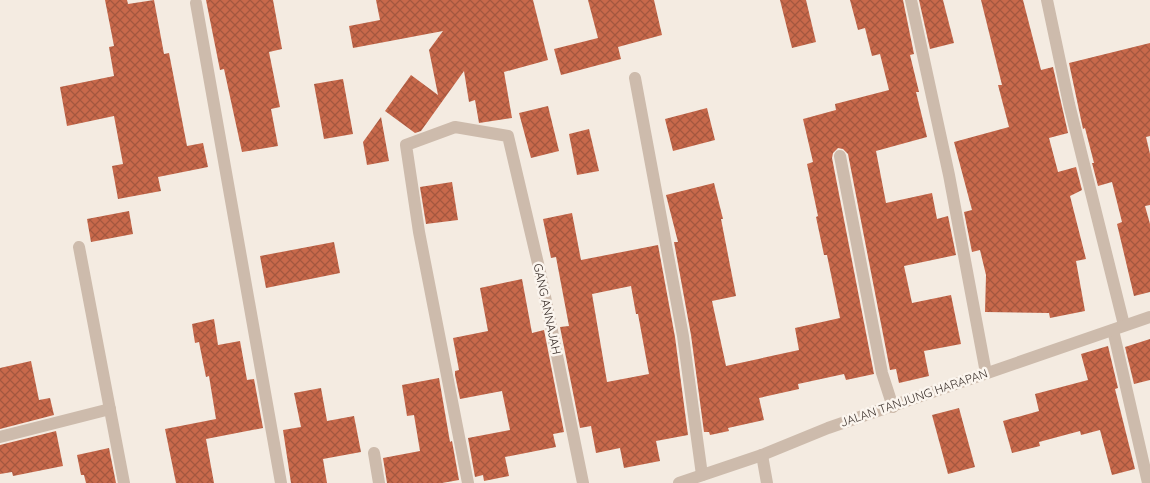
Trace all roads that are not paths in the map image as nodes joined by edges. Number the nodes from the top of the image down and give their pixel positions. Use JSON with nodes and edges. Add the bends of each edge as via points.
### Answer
{"nodes":[{"id":1,"x":911,"y":0,"type":"edge"},
{"id":2,"x":1047,"y":0,"type":"edge"},
{"id":3,"x":196,"y":3,"type":"dead end"},
{"id":4,"x":636,"y":78,"type":"dead end"},
{"id":5,"x":840,"y":156,"type":"dead end"},
{"id":6,"x":79,"y":247,"type":"dead end"},
{"id":7,"x":1150,"y":317,"type":"edge"},
{"id":8,"x":1118,"y":327,"type":"junction"},
{"id":9,"x":986,"y":373,"type":"junction"},
{"id":10,"x":893,"y":407,"type":"junction"},
{"id":11,"x":110,"y":409,"type":"junction"},
{"id":12,"x":0,"y":437,"type":"edge"},
{"id":13,"x":374,"y":454,"type":"dead end"},
{"id":14,"x":762,"y":455,"type":"junction"},
{"id":15,"x":702,"y":475,"type":"junction"},
{"id":16,"x":124,"y":483,"type":"edge"},
{"id":17,"x":281,"y":483,"type":"edge"},
{"id":18,"x":379,"y":483,"type":"edge"},
{"id":19,"x":468,"y":483,"type":"edge"},
{"id":20,"x":583,"y":483,"type":"edge"},
{"id":21,"x":678,"y":483,"type":"edge"},
{"id":22,"x":767,"y":483,"type":"edge"},
{"id":23,"x":1148,"y":483,"type":"edge"}],
"edges":[{"from":1,"to":9,"type":"street","via":[[949,175]]},
{"from":2,"to":8,"type":"street"},
{"from":3,"to":17,"type":"street"},
{"from":4,"to":15,"type":"street","via":[[683,336]]},
{"from":5,"to":10,"type":"street","via":[[882,373]]},
{"from":6,"to":11,"type":"street"},
{"from":7,"to":8,"type":"street","name":"JALAN TANJUNG HARAPAN"},
{"from":8,"to":9,"type":"street","name":"JALAN TANJUNG HARAPAN"},
{"from":8,"to":23,"type":"street"},
{"from":9,"to":10,"type":"street","name":"JALAN TANJUNG HARAPAN"},
{"from":10,"to":14,"type":"street","name":"JALAN TANJUNG HARAPAN","via":[[828,428]]},
{"from":11,"to":12,"type":"street"},
{"from":11,"to":16,"type":"street"},
{"from":13,"to":18,"type":"street"},
{"from":14,"to":15,"type":"street","name":"JALAN TANJUNG HARAPAN"},
{"from":14,"to":22,"type":"street"},
{"from":15,"to":21,"type":"street","name":"JALAN TANJUNG HARAPAN"},
{"from":19,"to":20,"type":"street","name":"GANG ANNAJAH","via":[[419,232],[406,145],[455,127],[508,136]]}]}
